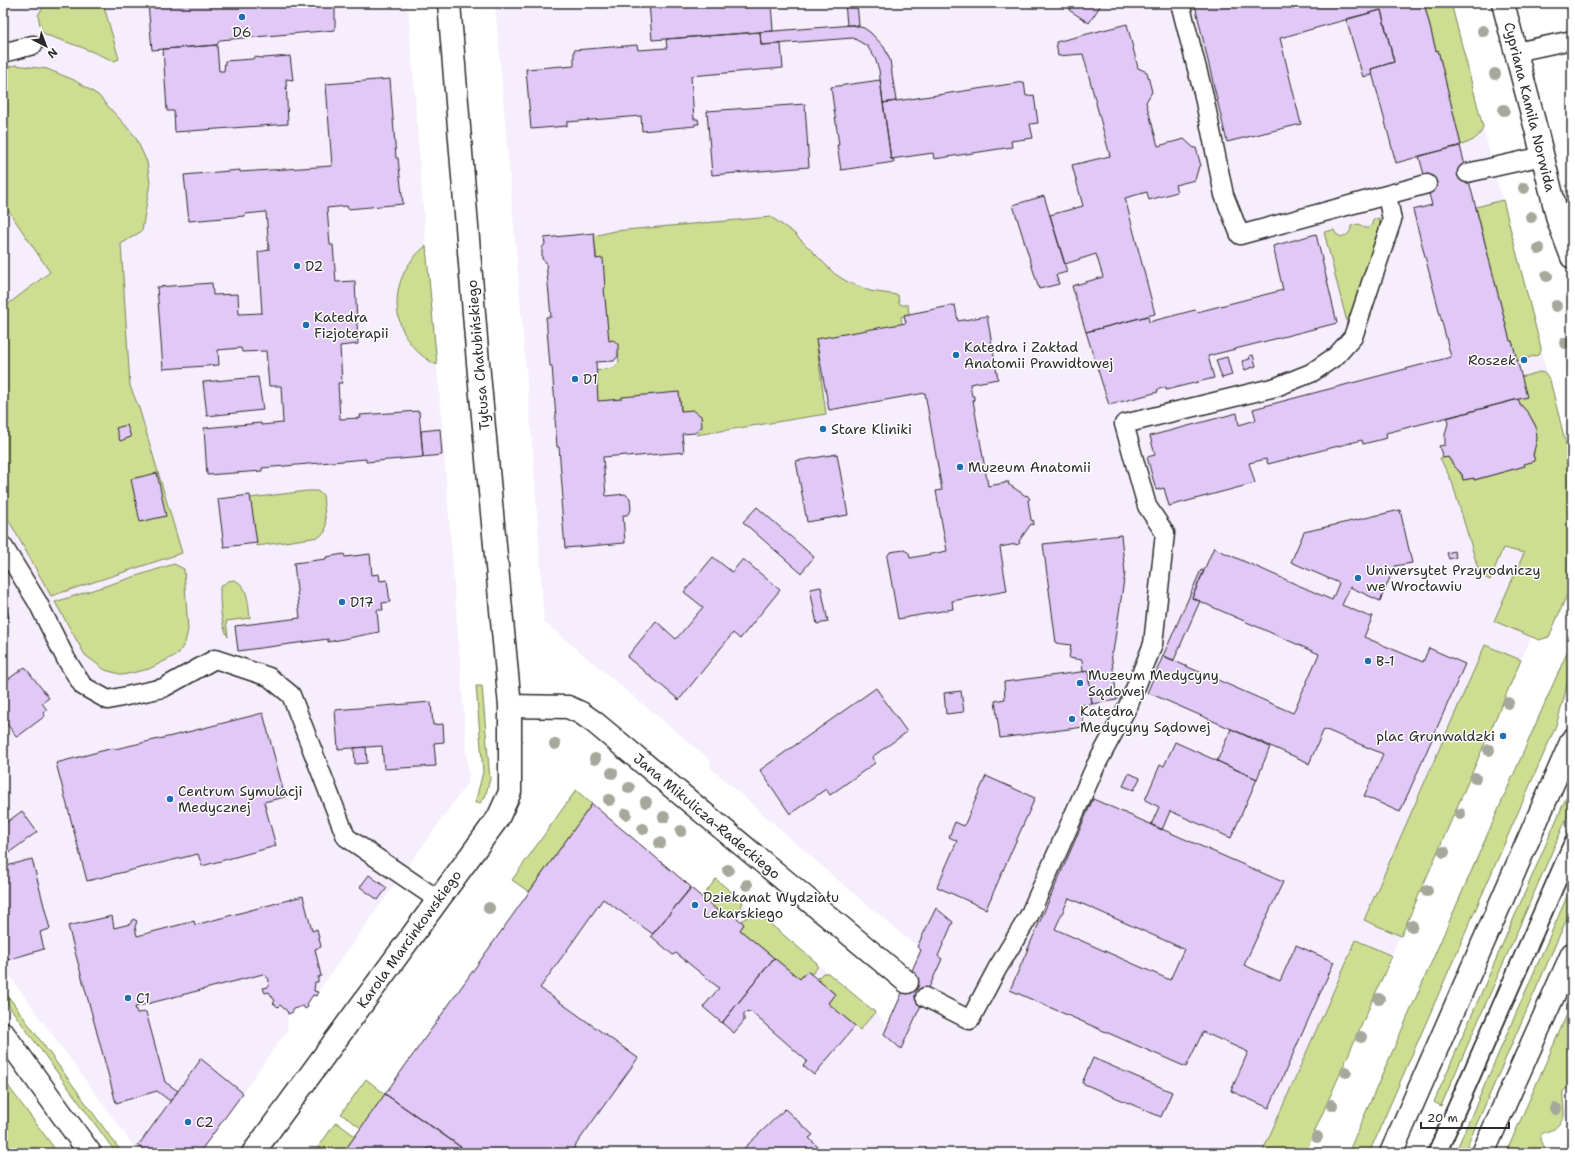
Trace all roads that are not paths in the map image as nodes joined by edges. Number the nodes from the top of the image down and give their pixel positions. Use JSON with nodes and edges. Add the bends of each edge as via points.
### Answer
{"nodes":[{"id":1,"x":449,"y":3,"type":"edge"},
{"id":2,"x":1180,"y":3,"type":"edge"},
{"id":3,"x":1503,"y":3,"type":"edge"},
{"id":4,"x":1572,"y":40,"type":"edge"},
{"id":5,"x":33,"y":45,"type":"dead end"},
{"id":6,"x":1516,"y":52,"type":"junction"},
{"id":7,"x":3,"y":53,"type":"edge"},
{"id":8,"x":1542,"y":156,"type":"junction"},
{"id":9,"x":1467,"y":173,"type":"dead end"},
{"id":10,"x":1427,"y":184,"type":"dead end"},
{"id":11,"x":1387,"y":195,"type":"junction"},
{"id":12,"x":1572,"y":257,"type":"edge"},
{"id":13,"x":3,"y":546,"type":"edge"},
{"id":14,"x":510,"y":706,"type":"junction"},
{"id":15,"x":1572,"y":740,"type":"edge"},
{"id":16,"x":1572,"y":846,"type":"edge"},
{"id":17,"x":438,"y":899,"type":"junction"},
{"id":18,"x":1572,"y":954,"type":"edge"},
{"id":19,"x":907,"y":982,"type":"dead end"},
{"id":20,"x":925,"y":997,"type":"dead end"},
{"id":21,"x":3,"y":1033,"type":"edge"},
{"id":22,"x":90,"y":1153,"type":"edge"},
{"id":23,"x":253,"y":1153,"type":"edge"},
{"id":24,"x":1392,"y":1153,"type":"edge"},
{"id":25,"x":1437,"y":1153,"type":"edge"},
{"id":26,"x":1484,"y":1153,"type":"edge"}],
"edges":[{"from":1,"to":14,"type":"street","name":"Tytusa Chałubińskiego"},
{"from":2,"to":11,"type":"lane","via":[[1203,92],[1224,195],[1240,235]]},
{"from":3,"to":6,"type":"street","name":"Cypriana Kamila Norwida"},
{"from":4,"to":6,"type":"lane"},
{"from":5,"to":7,"type":"lane"},
{"from":6,"to":8,"type":"street","name":"Cypriana Kamila Norwida"},
{"from":8,"to":9,"type":"lane"},
{"from":8,"to":12,"type":"street","name":"Cypriana Kamila Norwida","via":[[1558,220]]},
{"from":10,"to":11,"type":"lane"},
{"from":11,"to":20,"type":"lane","via":[[1392,220],[1353,337],[1336,356],[1311,374],[1276,387],[1124,424],[1147,506],[1165,533],[1153,644],[1129,704],[1096,765],[1029,916],[970,1020]]},
{"from":13,"to":17,"type":"lane","via":[[38,603],[66,659],[83,686],[108,700],[163,688],[214,659],[269,677],[291,696],[346,838]]},
{"from":14,"to":17,"type":"street","name":"Karola Marcinkowskiego","via":[[510,792],[498,818]]},
{"from":14,"to":19,"type":"street","name":"Jana Mikulicza-Radeckiego","via":[[568,707],[594,722]]},
{"from":15,"to":24,"type":"street"},
{"from":16,"to":25,"type":"lane"},
{"from":17,"to":23,"type":"street","name":"Karola Marcinkowskiego"},
{"from":18,"to":26,"type":"street"},
{"from":21,"to":22,"type":"street"}]}
